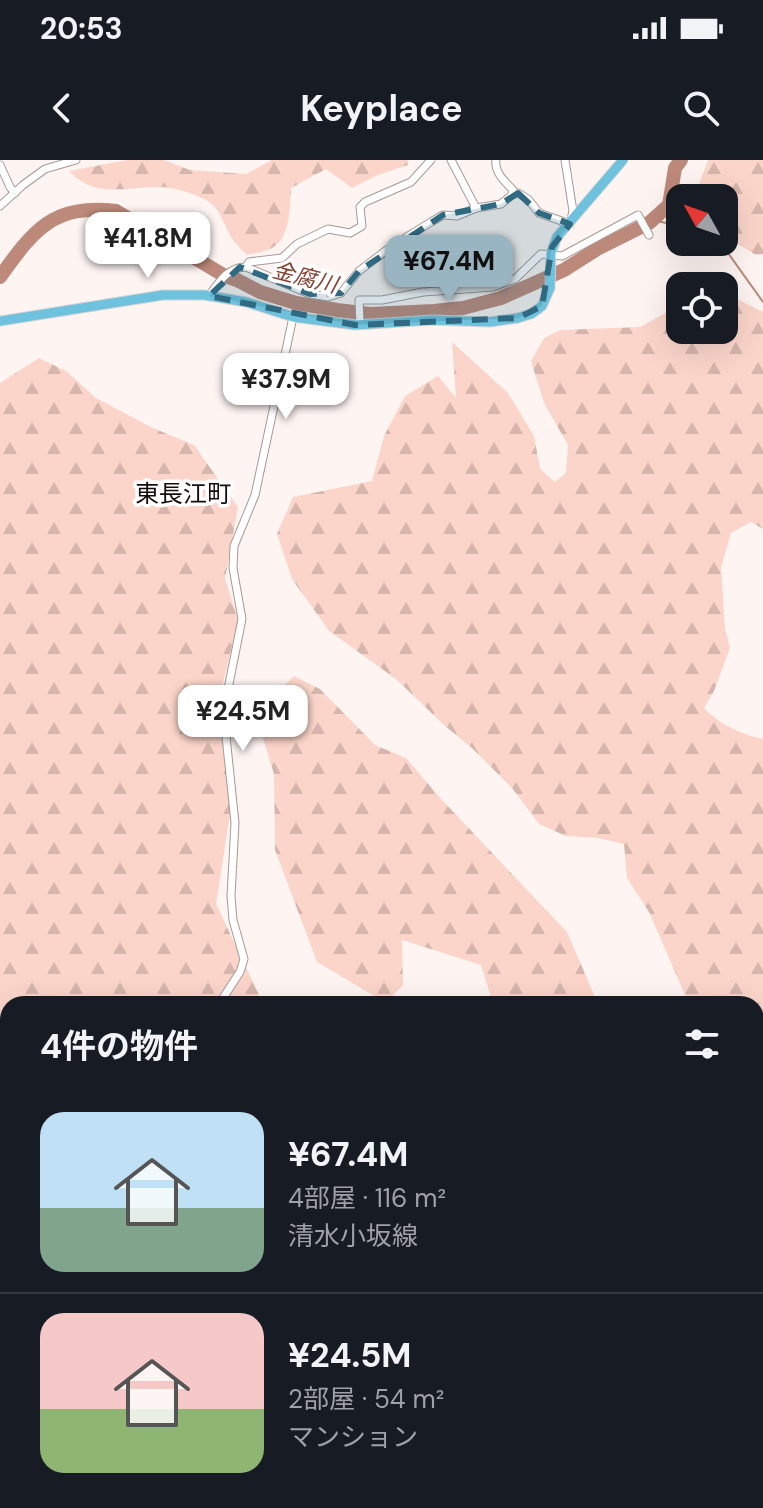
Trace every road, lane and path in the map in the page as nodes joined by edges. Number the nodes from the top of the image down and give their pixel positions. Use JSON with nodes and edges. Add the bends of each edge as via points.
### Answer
{"nodes":[{"id":1,"x":42,"y":160,"type":"edge"},
{"id":2,"x":76,"y":160,"type":"edge"},
{"id":3,"x":431,"y":160,"type":"edge"},
{"id":4,"x":451,"y":160,"type":"edge"},
{"id":5,"x":496,"y":160,"type":"edge"},
{"id":6,"x":565,"y":160,"type":"edge"},
{"id":7,"x":623,"y":160,"type":"edge"},
{"id":8,"x":0,"y":165,"type":"edge"},
{"id":9,"x":45,"y":169,"type":"junction"},
{"id":10,"x":15,"y":193,"type":"junction"},
{"id":11,"x":512,"y":195,"type":"junction"},
{"id":12,"x":0,"y":206,"type":"edge"},
{"id":13,"x":476,"y":208,"type":"junction"},
{"id":14,"x":570,"y":224,"type":"junction"},
{"id":15,"x":649,"y":235,"type":"dead end"},
{"id":16,"x":551,"y":256,"type":"junction"},
{"id":17,"x":243,"y":267,"type":"junction"},
{"id":18,"x":209,"y":296,"type":"junction"},
{"id":19,"x":293,"y":317,"type":"junction"},
{"id":20,"x":0,"y":321,"type":"edge"},
{"id":21,"x":358,"y":324,"type":"junction"},
{"id":22,"x":224,"y":996,"type":"edge"}],
"edges":[{"from":1,"to":9,"type":"street"},
{"from":2,"to":9,"type":"street"},
{"from":3,"to":17,"type":"street","via":[[411,182],[365,202],[360,207],[362,226],[355,231],[328,229],[282,258]]},
{"from":4,"to":13,"type":"street"},
{"from":5,"to":11,"type":"street"},
{"from":6,"to":14,"type":"street","via":[[573,211]]},
{"from":7,"to":14,"type":"main road"},
{"from":8,"to":10,"type":"street"},
{"from":9,"to":10,"type":"street"},
{"from":10,"to":12,"type":"street"},
{"from":11,"to":13,"type":"street","via":[[501,204]]},
{"from":11,"to":14,"type":"street","via":[[518,193],[539,213]]},
{"from":13,"to":17,"type":"street","via":[[431,222],[359,271],[341,293],[328,297]]},
{"from":14,"to":16,"type":"main road","via":[[557,237]]},
{"from":15,"to":16,"type":"street","via":[[638,215],[562,256]]},
{"from":16,"to":21,"type":"street","via":[[541,254],[515,279],[493,287],[359,300]]},
{"from":16,"to":21,"type":"main road","via":[[550,288],[542,306],[531,314],[490,322]]},
{"from":17,"to":18,"type":"street","via":[[221,280]]},
{"from":18,"to":19,"type":"main road"},
{"from":18,"to":20,"type":"main road","via":[[163,295]]},
{"from":19,"to":21,"type":"main road"},
{"from":19,"to":22,"type":"street","via":[[255,495],[234,546],[242,619],[224,717],[235,823],[231,896],[244,959]]}]}
